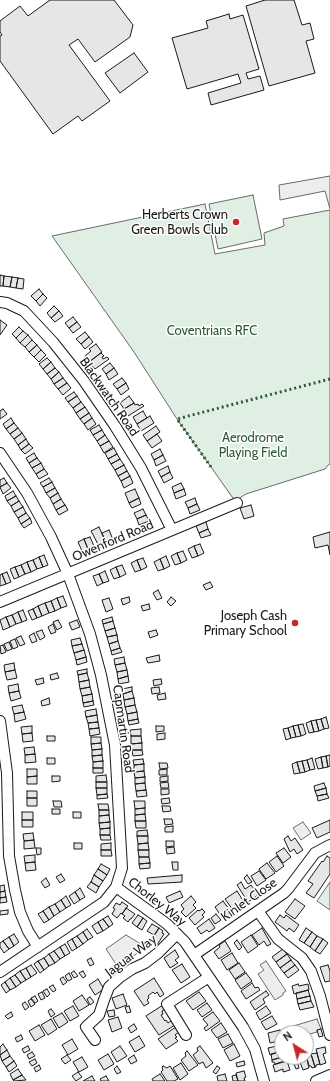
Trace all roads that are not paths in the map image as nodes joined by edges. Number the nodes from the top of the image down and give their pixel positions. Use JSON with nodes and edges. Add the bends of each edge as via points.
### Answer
{"nodes":[{"id":1,"x":0,"y":302,"type":"edge"},
{"id":2,"x":0,"y":453,"type":"edge"},
{"id":3,"x":236,"y":503,"type":"dead end"},
{"id":4,"x":172,"y":530,"type":"junction"},
{"id":5,"x":68,"y":574,"type":"junction"},
{"id":6,"x":0,"y":602,"type":"edge"},
{"id":7,"x":0,"y":721,"type":"edge"},
{"id":8,"x":330,"y":845,"type":"edge"},
{"id":9,"x":116,"y":887,"type":"junction"},
{"id":10,"x":258,"y":911,"type":"junction"},
{"id":11,"x":177,"y":934,"type":"junction"},
{"id":12,"x":38,"y":947,"type":"junction"},
{"id":13,"x":194,"y":955,"type":"junction"},
{"id":14,"x":0,"y":972,"type":"edge"},
{"id":15,"x":209,"y":977,"type":"junction"},
{"id":16,"x":330,"y":993,"type":"edge"},
{"id":17,"x":320,"y":996,"type":"junction"},
{"id":18,"x":186,"y":1035,"type":"dead end"},
{"id":19,"x":330,"y":1035,"type":"edge"},
{"id":20,"x":95,"y":1040,"type":"dead end"},
{"id":21,"x":330,"y":1076,"type":"edge"},
{"id":22,"x":264,"y":1081,"type":"edge"},
{"id":23,"x":316,"y":1081,"type":"edge"}],
"edges":[{"from":1,"to":4,"type":"street","name":"Blackwatch Road","via":[[24,311],[84,381],[141,468]]},
{"from":2,"to":5,"type":"street","name":"Capmartin Road","via":[[41,516]]},
{"from":3,"to":4,"type":"street","name":"Owenford Road"},
{"from":4,"to":5,"type":"street","name":"Owenford Road"},
{"from":5,"to":6,"type":"street","name":"Owenford Road"},
{"from":5,"to":9,"type":"street","name":"Capmartin Road","via":[[90,634],[111,718],[122,858],[122,868]]},
{"from":7,"to":12,"type":"street","via":[[7,773],[10,862],[20,912]]},
{"from":8,"to":10,"type":"street","name":"Kinlet Close","via":[[315,852],[288,889]]},
{"from":9,"to":11,"type":"street","name":"Chorley Way"},
{"from":9,"to":12,"type":"street","name":"Capmartin Road","via":[[104,902]]},
{"from":10,"to":13,"type":"street","name":"Kinlet Close"},
{"from":10,"to":17,"type":"street","via":[[278,939],[307,964]]},
{"from":11,"to":13,"type":"street","name":"Chorley Way"},
{"from":11,"to":20,"type":"street","name":"Jaguar Way","via":[[156,955],[120,977],[109,987],[99,1015],[86,1027]]},
{"from":12,"to":14,"type":"street","name":"Capmartin Road"},
{"from":13,"to":15,"type":"street","name":"Chorley Way"},
{"from":15,"to":18,"type":"street","via":[[167,1004]]},
{"from":15,"to":22,"type":"street","name":"Chorley Way","via":[[250,1038]]},
{"from":16,"to":17,"type":"street"},
{"from":17,"to":19,"type":"street"},
{"from":21,"to":23,"type":"street"}]}
